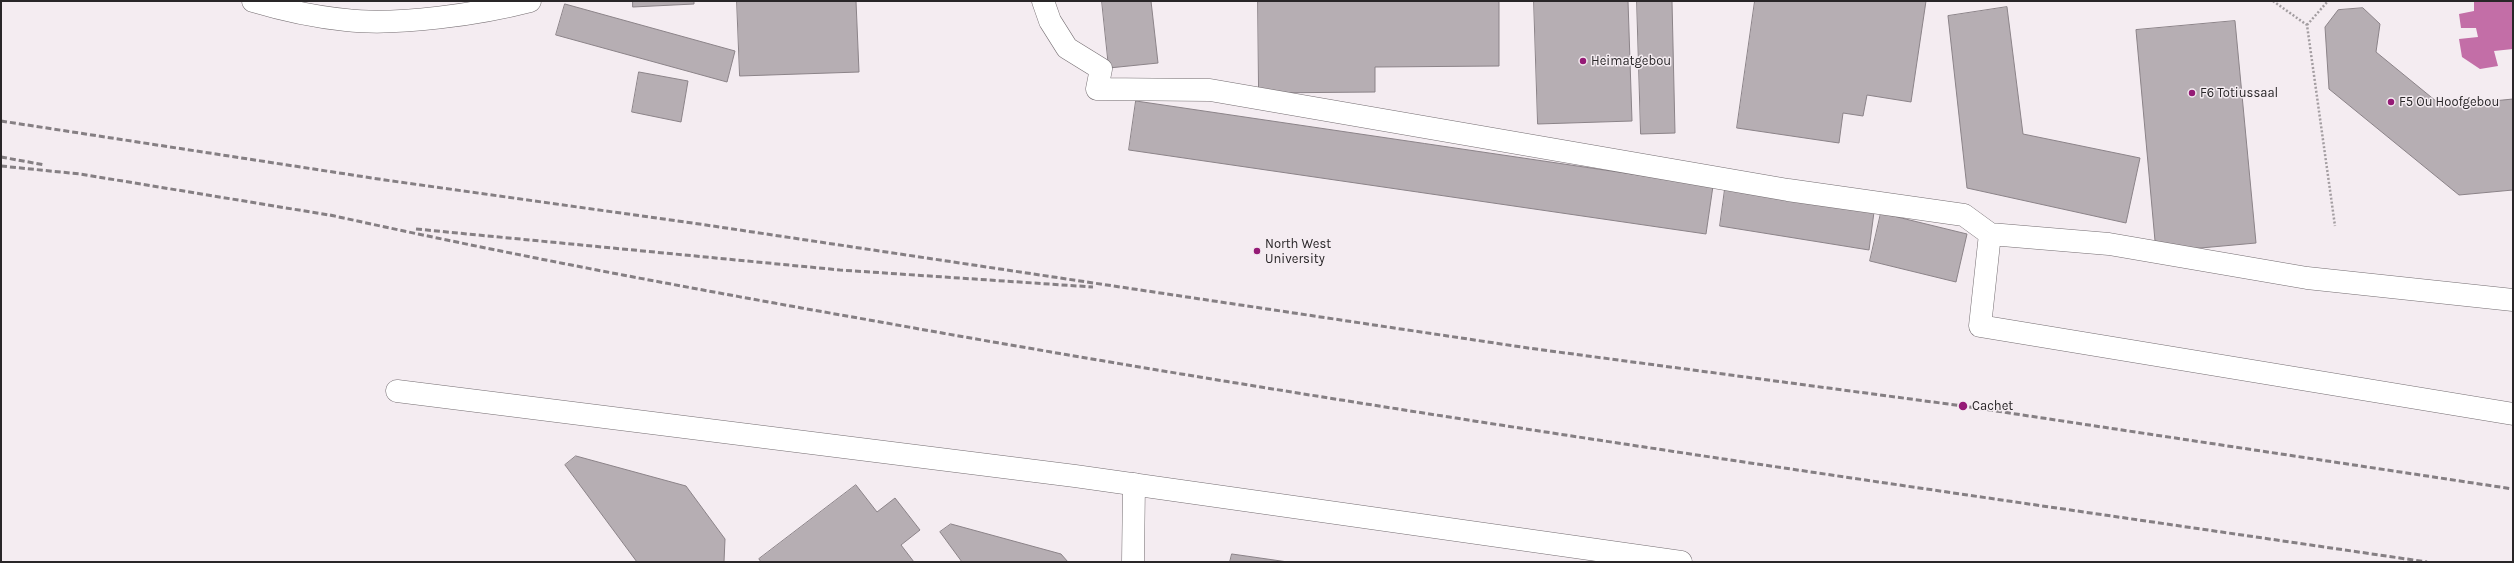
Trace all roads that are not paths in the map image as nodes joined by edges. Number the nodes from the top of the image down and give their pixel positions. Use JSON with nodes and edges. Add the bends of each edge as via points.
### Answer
{"nodes":[{"id":1,"x":253,"y":1,"type":"edge"},
{"id":2,"x":530,"y":1,"type":"edge"},
{"id":3,"x":1043,"y":1,"type":"edge"},
{"id":4,"x":1990,"y":234,"type":"junction"},
{"id":5,"x":2513,"y":300,"type":"edge"},
{"id":6,"x":397,"y":391,"type":"dead end"},
{"id":7,"x":2513,"y":414,"type":"edge"},
{"id":8,"x":1134,"y":484,"type":"junction"},
{"id":9,"x":1638,"y":559,"type":"edge"},
{"id":10,"x":1133,"y":562,"type":"edge"},
{"id":11,"x":1681,"y":562,"type":"edge"}],
"edges":[{"from":1,"to":2,"type":"street","via":[[347,21],[450,15],[500,9]]},
{"from":3,"to":4,"type":"street","via":[[1050,21],[1067,48],[1101,69],[1097,88],[1210,90],[1788,190],[1964,215]]},
{"from":4,"to":5,"type":"street","via":[[2109,244],[2307,278]]},
{"from":4,"to":7,"type":"street","via":[[1980,326]]},
{"from":6,"to":8,"type":"street"},
{"from":8,"to":9,"type":"street"},
{"from":8,"to":10,"type":"street"},
{"from":9,"to":11,"type":"street"}]}
